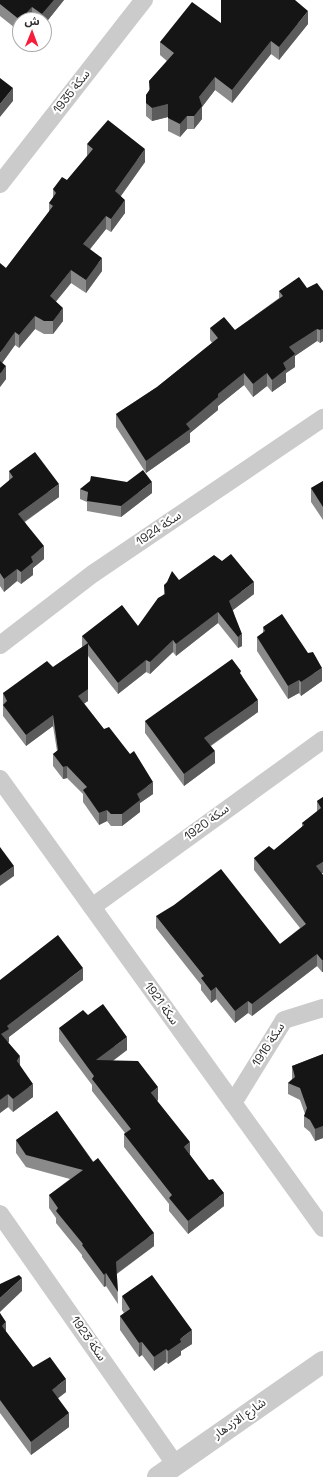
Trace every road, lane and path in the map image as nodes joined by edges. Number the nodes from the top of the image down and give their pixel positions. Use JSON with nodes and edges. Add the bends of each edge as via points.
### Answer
{"nodes":[{"id":1,"x":144,"y":0,"type":"edge"},
{"id":2,"x":0,"y":184,"type":"edge"},
{"id":3,"x":323,"y":418,"type":"edge"},
{"id":4,"x":0,"y":645,"type":"edge"},
{"id":5,"x":323,"y":740,"type":"edge"},
{"id":6,"x":0,"y":779,"type":"edge"},
{"id":7,"x":92,"y":907,"type":"junction"},
{"id":8,"x":323,"y":1008,"type":"edge"},
{"id":9,"x":233,"y":1103,"type":"junction"},
{"id":10,"x":2,"y":1220,"type":"edge"},
{"id":11,"x":323,"y":1228,"type":"edge"},
{"id":12,"x":323,"y":1362,"type":"edge"},
{"id":13,"x":167,"y":1471,"type":"edge"}],
"edges":[{"from":1,"to":2,"type":"street","name":"سكة 1935"},
{"from":3,"to":4,"type":"street","name":"سكة 1924","via":[[94,573]]},
{"from":5,"to":7,"type":"street","name":"سكة 1920"},
{"from":6,"to":7,"type":"street","name":"سكة 1921"},
{"from":7,"to":9,"type":"street","name":"سكة 1921"},
{"from":8,"to":9,"type":"street","name":"سكة 1916","via":[[284,1020]]},
{"from":9,"to":11,"type":"street","name":"سكة 1921"},
{"from":10,"to":13,"type":"street","name":"سكة 1923"},
{"from":12,"to":13,"type":"street","name":"شارع الازدهار"}]}
